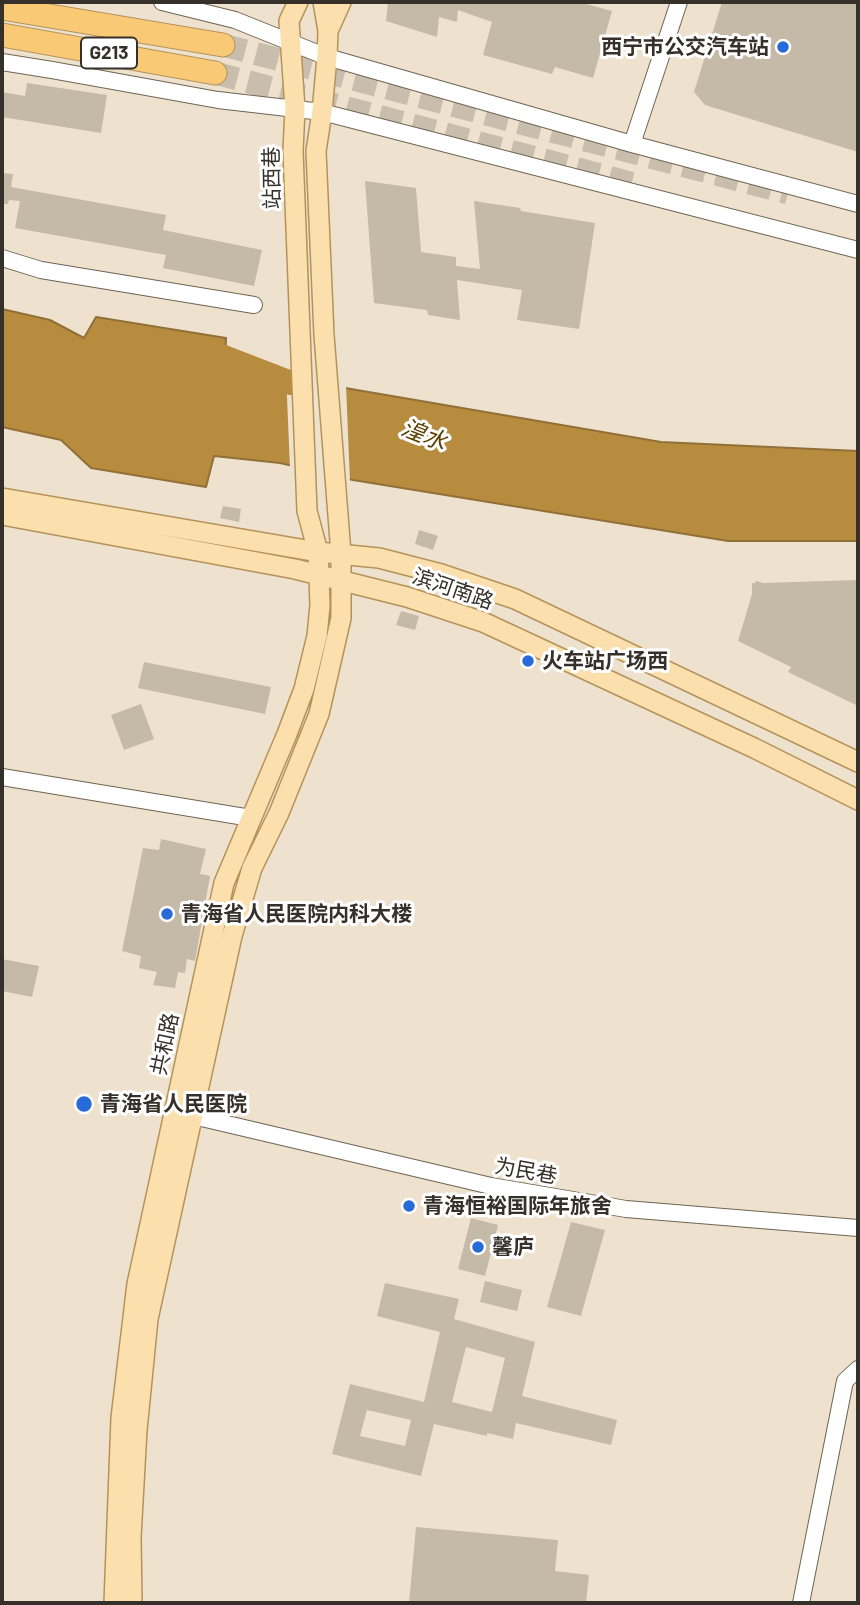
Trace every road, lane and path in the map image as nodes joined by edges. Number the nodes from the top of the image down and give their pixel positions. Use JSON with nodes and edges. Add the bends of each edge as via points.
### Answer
{"nodes":[{"id":1,"x":162,"y":2,"type":"edge"},
{"id":2,"x":298,"y":2,"type":"edge"},
{"id":3,"x":323,"y":2,"type":"edge"},
{"id":4,"x":341,"y":2,"type":"edge"},
{"id":5,"x":679,"y":2,"type":"edge"},
{"id":6,"x":2,"y":8,"type":"edge"},
{"id":7,"x":287,"y":11,"type":"edge"},
{"id":8,"x":328,"y":31,"type":"junction"},
{"id":9,"x":2,"y":35,"type":"edge"},
{"id":10,"x":291,"y":42,"type":"junction"},
{"id":11,"x":223,"y":45,"type":"tunnel mouth"},
{"id":12,"x":327,"y":57,"type":"junction"},
{"id":13,"x":2,"y":62,"type":"edge"},
{"id":14,"x":215,"y":73,"type":"tunnel mouth"},
{"id":15,"x":295,"y":109,"type":"junction"},
{"id":16,"x":322,"y":112,"type":"junction"},
{"id":17,"x":632,"y":144,"type":"junction"},
{"id":18,"x":858,"y":204,"type":"edge"},
{"id":19,"x":858,"y":250,"type":"edge"},
{"id":20,"x":2,"y":258,"type":"edge"},
{"id":21,"x":254,"y":305,"type":"dead end"},
{"id":22,"x":2,"y":498,"type":"edge"},
{"id":23,"x":307,"y":511,"type":"joint"},
{"id":24,"x":2,"y":515,"type":"edge"},
{"id":25,"x":318,"y":552,"type":"junction"},
{"id":26,"x":341,"y":554,"type":"junction"},
{"id":27,"x":319,"y":574,"type":"junction"},
{"id":28,"x":341,"y":579,"type":"junction"},
{"id":29,"x":858,"y":762,"type":"edge"},
{"id":30,"x":2,"y":777,"type":"edge"},
{"id":31,"x":858,"y":800,"type":"edge"},
{"id":32,"x":251,"y":818,"type":"junction"},
{"id":33,"x":193,"y":1116,"type":"junction"},
{"id":34,"x":858,"y":1228,"type":"edge"},
{"id":35,"x":858,"y":1369,"type":"edge"},
{"id":36,"x":114,"y":1603,"type":"edge"},
{"id":37,"x":132,"y":1603,"type":"edge"},
{"id":38,"x":801,"y":1603,"type":"edge"}],
"edges":[{"from":1,"to":10,"type":"street","via":[[235,20]]},
{"from":2,"to":7,"type":"main road","name":"站西巷"},
{"from":3,"to":8,"type":"main road"},
{"from":4,"to":8,"type":"main road"},
{"from":5,"to":17,"type":"street"},
{"from":6,"to":11,"type":"highway","number":"G213"},
{"from":7,"to":10,"type":"main road","name":"站西巷"},
{"from":8,"to":12,"type":"main road"},
{"from":9,"to":14,"type":"highway","number":"G213"},
{"from":10,"to":12,"type":"street"},
{"from":10,"to":15,"type":"main road","name":"站西巷"},
{"from":12,"to":16,"type":"main road"},
{"from":12,"to":17,"type":"street"},
{"from":13,"to":15,"type":"street"},
{"from":15,"to":16,"type":"street"},
{"from":15,"to":23,"type":"main road","name":"站西巷"},
{"from":16,"to":19,"type":"street"},
{"from":16,"to":26,"type":"main road","name":"共和路","via":[[316,151]]},
{"from":17,"to":18,"type":"street"},
{"from":20,"to":21,"type":"street","via":[[40,270]]},
{"from":22,"to":25,"type":"main road","name":"滨河南路"},
{"from":23,"to":25,"type":"main road","name":"共和路"},
{"from":24,"to":27,"type":"main road","name":"滨河南路"},
{"from":25,"to":26,"type":"main road","name":"滨河南路"},
{"from":25,"to":27,"type":"main road","name":"共和路"},
{"from":26,"to":28,"type":"main road","name":"共和路"},
{"from":26,"to":29,"type":"main road","name":"滨河南路","via":[[379,558],[515,598]]},
{"from":27,"to":28,"type":"main road","name":"滨河南路"},
{"from":27,"to":32,"type":"main road","name":"共和路","via":[[317,636],[304,689]]},
{"from":28,"to":31,"type":"main road","name":"滨河南路","via":[[484,622]]},
{"from":28,"to":33,"type":"main road","name":"共和路","via":[[341,618],[319,713],[252,868],[232,936]]},
{"from":30,"to":32,"type":"street"},
{"from":32,"to":36,"type":"main road","name":"共和路","via":[[224,883],[136,1284],[121,1418]]},
{"from":33,"to":34,"type":"street","name":"为民巷","via":[[491,1186],[626,1209]]},
{"from":33,"to":37,"type":"main road","name":"共和路","via":[[148,1318],[137,1430]]},
{"from":35,"to":38,"type":"street","via":[[845,1381]]}]}
